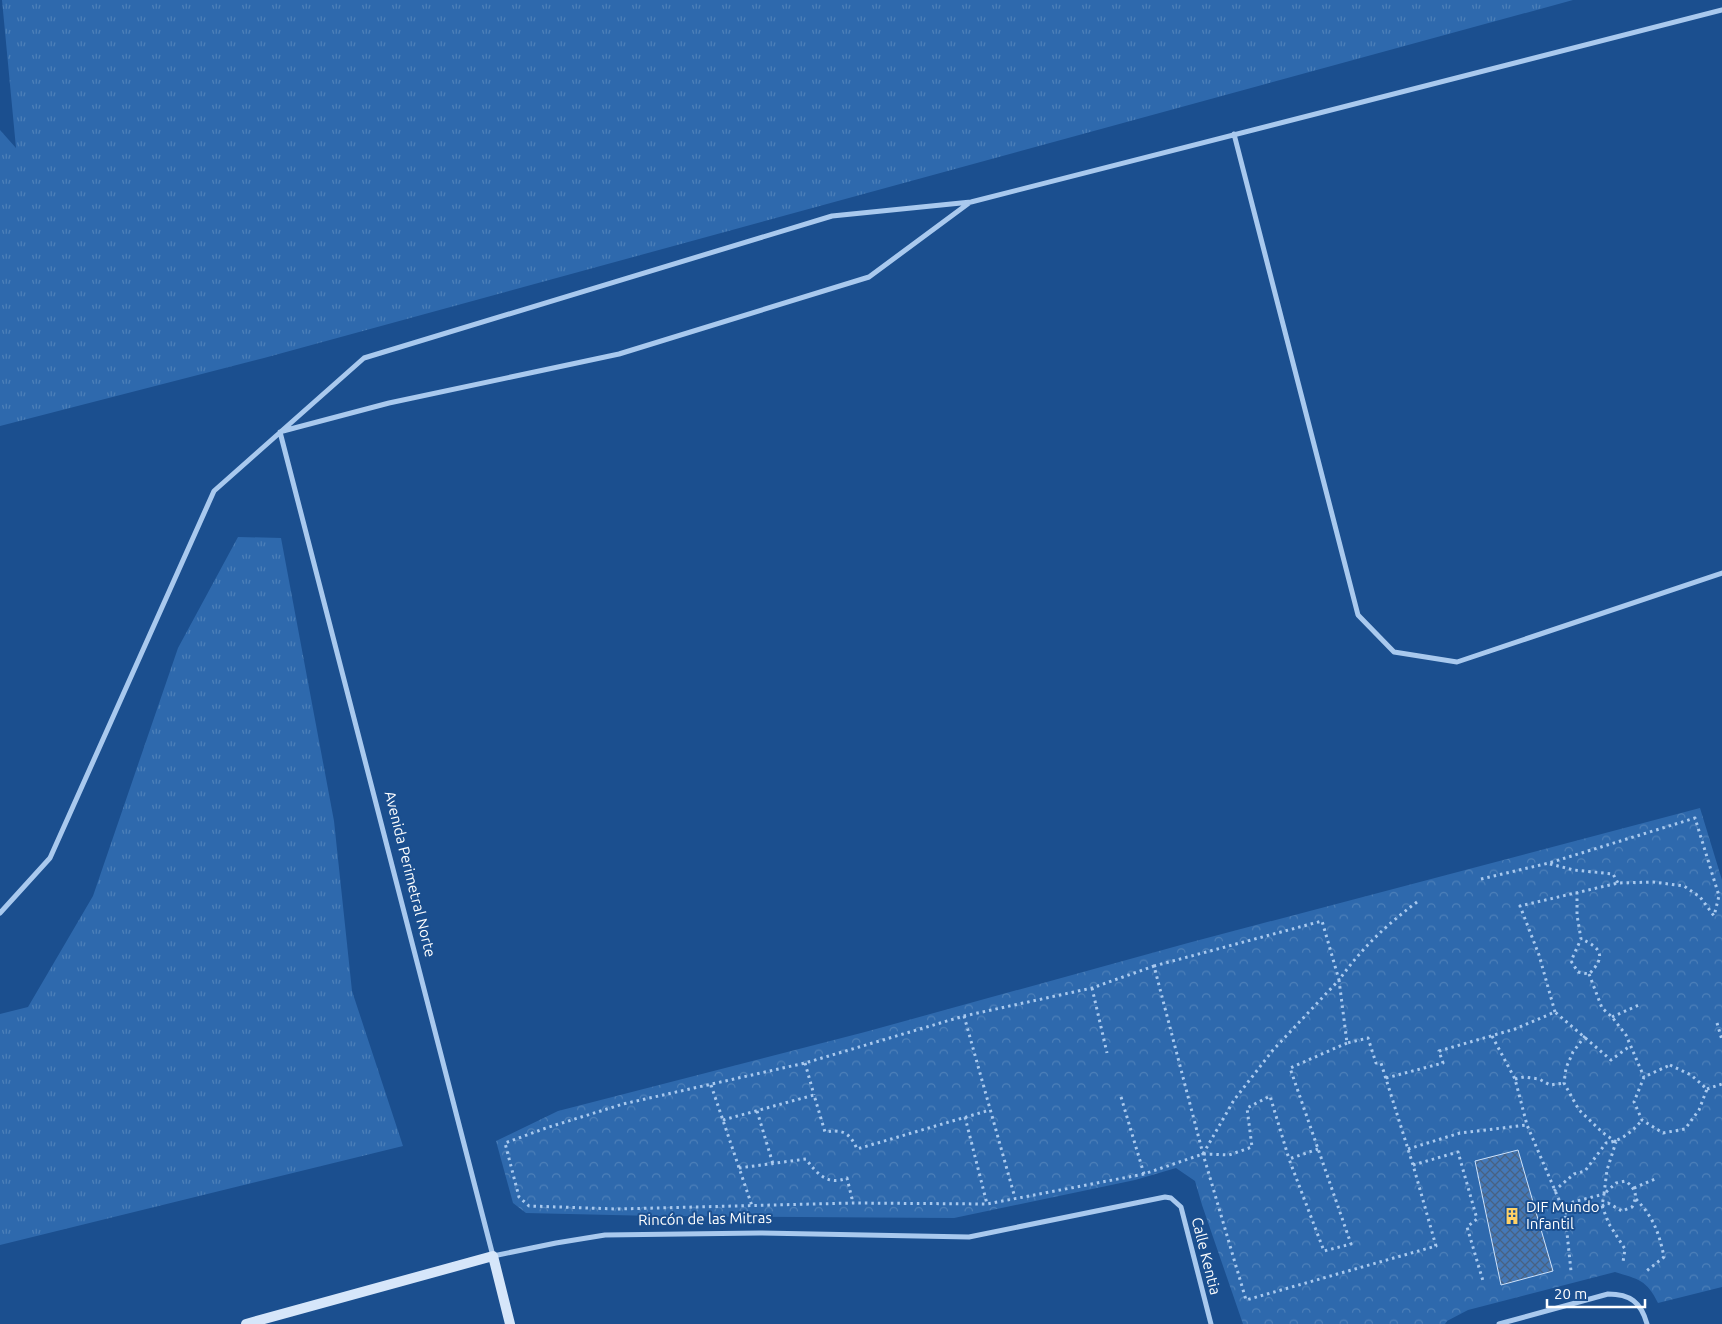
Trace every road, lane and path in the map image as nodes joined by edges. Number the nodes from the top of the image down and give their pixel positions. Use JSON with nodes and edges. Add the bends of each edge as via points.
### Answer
{"nodes":[{"id":1,"x":1722,"y":10,"type":"edge"},
{"id":2,"x":1234,"y":134,"type":"junction"},
{"id":3,"x":971,"y":202,"type":"junction"},
{"id":4,"x":280,"y":432,"type":"junction"},
{"id":5,"x":1722,"y":573,"type":"edge"},
{"id":6,"x":1548,"y":863,"type":"junction"},
{"id":7,"x":1481,"y":879,"type":"dead end"},
{"id":8,"x":1618,"y":883,"type":"junction"},
{"id":9,"x":1577,"y":892,"type":"junction"},
{"id":10,"x":1416,"y":902,"type":"dead end"},
{"id":11,"x":0,"y":913,"type":"edge"},
{"id":12,"x":1581,"y":938,"type":"junction"},
{"id":13,"x":1154,"y":966,"type":"junction"},
{"id":14,"x":1589,"y":974,"type":"junction"},
{"id":15,"x":1339,"y":980,"type":"junction"},
{"id":16,"x":1092,"y":988,"type":"junction"},
{"id":17,"x":1641,"y":1004,"type":"dead end"},
{"id":18,"x":1555,"y":1012,"type":"junction"},
{"id":19,"x":964,"y":1016,"type":"junction"},
{"id":20,"x":1612,"y":1017,"type":"junction"},
{"id":21,"x":1717,"y":1023,"type":"dead end"},
{"id":22,"x":1492,"y":1036,"type":"junction"},
{"id":23,"x":1585,"y":1036,"type":"junction"},
{"id":24,"x":1722,"y":1040,"type":"edge"},
{"id":25,"x":1347,"y":1043,"type":"junction"},
{"id":26,"x":1630,"y":1046,"type":"junction"},
{"id":27,"x":1107,"y":1053,"type":"dead end"},
{"id":28,"x":805,"y":1063,"type":"junction"},
{"id":29,"x":1386,"y":1078,"type":"junction"},
{"id":30,"x":1644,"y":1078,"type":"junction"},
{"id":31,"x":1515,"y":1079,"type":"junction"},
{"id":32,"x":1564,"y":1083,"type":"junction"},
{"id":33,"x":1722,"y":1084,"type":"edge"},
{"id":34,"x":711,"y":1085,"type":"junction"},
{"id":35,"x":1707,"y":1089,"type":"junction"},
{"id":36,"x":814,"y":1095,"type":"junction"},
{"id":37,"x":1121,"y":1097,"type":"dead end"},
{"id":38,"x":990,"y":1110,"type":"dead end"},
{"id":39,"x":757,"y":1111,"type":"junction"},
{"id":40,"x":965,"y":1117,"type":"junction"},
{"id":41,"x":723,"y":1120,"type":"junction"},
{"id":42,"x":1642,"y":1120,"type":"junction"},
{"id":43,"x":1527,"y":1125,"type":"junction"},
{"id":44,"x":1616,"y":1142,"type":"junction"},
{"id":45,"x":1318,"y":1149,"type":"junction"},
{"id":46,"x":1408,"y":1149,"type":"junction"},
{"id":47,"x":1203,"y":1154,"type":"junction"},
{"id":48,"x":1289,"y":1159,"type":"junction"},
{"id":49,"x":773,"y":1164,"type":"junction"},
{"id":50,"x":1413,"y":1165,"type":"junction"},
{"id":51,"x":739,"y":1168,"type":"junction"},
{"id":52,"x":1144,"y":1174,"type":"junction"},
{"id":53,"x":1655,"y":1179,"type":"dead end"},
{"id":54,"x":1634,"y":1188,"type":"junction"},
{"id":55,"x":1554,"y":1191,"type":"junction"},
{"id":56,"x":1604,"y":1194,"type":"junction"},
{"id":57,"x":1014,"y":1198,"type":"junction"},
{"id":58,"x":1171,"y":1198,"type":"joint"},
{"id":59,"x":1636,"y":1199,"type":"junction"},
{"id":60,"x":853,"y":1203,"type":"junction"},
{"id":61,"x":987,"y":1204,"type":"junction"},
{"id":62,"x":752,"y":1206,"type":"junction"},
{"id":63,"x":1602,"y":1206,"type":"junction"},
{"id":64,"x":1565,"y":1214,"type":"junction"},
{"id":65,"x":493,"y":1256,"type":"junction"},
{"id":66,"x":1623,"y":1262,"type":"dead end"},
{"id":67,"x":1571,"y":1271,"type":"dead end"},
{"id":68,"x":1644,"y":1273,"type":"dead end"},
{"id":69,"x":1483,"y":1281,"type":"dead end"},
{"id":70,"x":246,"y":1324,"type":"edge"},
{"id":71,"x":510,"y":1324,"type":"edge"},
{"id":72,"x":1211,"y":1324,"type":"edge"},
{"id":73,"x":1499,"y":1324,"type":"edge"},
{"id":74,"x":1647,"y":1324,"type":"edge"}],
"edges":[{"from":1,"to":2,"type":"street"},
{"from":2,"to":3,"type":"street"},
{"from":2,"to":5,"type":"street","via":[[1358,615],[1394,652],[1457,662]]},
{"from":3,"to":4,"type":"street","via":[[869,277],[619,354],[389,403]]},
{"from":3,"to":4,"type":"street","via":[[832,216],[364,358]]},
{"from":4,"to":11,"type":"street","via":[[214,491],[50,858]]},
{"from":4,"to":65,"type":"street","name":"Avenida Perimetral Norte"},
{"from":6,"to":7,"type":"path"},
{"from":6,"to":8,"type":"path","via":[[1574,870],[1613,874]]},
{"from":6,"to":8,"type":"path","via":[[1695,818],[1719,896],[1714,916],[1700,897],[1684,886],[1653,882]]},
{"from":8,"to":9,"type":"path"},
{"from":9,"to":12,"type":"path"},
{"from":9,"to":18,"type":"path","via":[[1520,906],[1539,955]]},
{"from":10,"to":15,"type":"path","via":[[1386,925]]},
{"from":12,"to":14,"type":"path","via":[[1571,961],[1578,972]]},
{"from":12,"to":14,"type":"path","via":[[1594,944],[1600,955],[1598,965]]},
{"from":13,"to":15,"type":"path","via":[[1322,921]]},
{"from":13,"to":16,"type":"path"},
{"from":13,"to":47,"type":"path"},
{"from":14,"to":20,"type":"path","via":[[1602,1008]]},
{"from":15,"to":25,"type":"path"},
{"from":15,"to":47,"type":"path","via":[[1273,1050],[1234,1100]]},
{"from":16,"to":19,"type":"path"},
{"from":16,"to":27,"type":"path"},
{"from":17,"to":20,"type":"path"},
{"from":18,"to":22,"type":"path"},
{"from":18,"to":23,"type":"path"},
{"from":19,"to":28,"type":"path"},
{"from":19,"to":57,"type":"path"},
{"from":20,"to":26,"type":"path"},
{"from":21,"to":24,"type":"path"},
{"from":22,"to":29,"type":"path","via":[[1439,1051],[1443,1063]]},
{"from":22,"to":31,"type":"path"},
{"from":23,"to":26,"type":"path","via":[[1611,1060]]},
{"from":23,"to":32,"type":"path","via":[[1573,1052]]},
{"from":25,"to":29,"type":"path","via":[[1368,1038],[1376,1063],[1381,1064]]},
{"from":25,"to":45,"type":"path","via":[[1290,1068]]},
{"from":26,"to":30,"type":"path"},
{"from":28,"to":34,"type":"path"},
{"from":28,"to":36,"type":"path"},
{"from":29,"to":46,"type":"path"},
{"from":30,"to":35,"type":"path","via":[[1670,1065],[1691,1075]]},
{"from":30,"to":42,"type":"path","via":[[1634,1102]]},
{"from":31,"to":32,"type":"path","via":[[1539,1079],[1550,1085]]},
{"from":31,"to":43,"type":"path"},
{"from":32,"to":44,"type":"path","via":[[1578,1110]]},
{"from":33,"to":35,"type":"path"},
{"from":34,"to":41,"type":"path"},
{"from":34,"to":62,"type":"path","via":[[623,1104],[505,1143],[519,1198],[529,1206],[617,1209]]},
{"from":35,"to":42,"type":"path","via":[[1699,1110],[1685,1129],[1663,1133]]},
{"from":36,"to":39,"type":"path"},
{"from":36,"to":40,"type":"path","via":[[825,1132],[844,1132],[857,1149]]},
{"from":37,"to":52,"type":"path"},
{"from":38,"to":40,"type":"path"},
{"from":39,"to":41,"type":"path"},
{"from":39,"to":49,"type":"path"},
{"from":40,"to":61,"type":"path"},
{"from":41,"to":51,"type":"path"},
{"from":42,"to":44,"type":"path"},
{"from":43,"to":46,"type":"path","via":[[1460,1133]]},
{"from":43,"to":55,"type":"path"},
{"from":44,"to":55,"type":"path","via":[[1606,1143],[1585,1171],[1574,1174]]},
{"from":44,"to":56,"type":"path"},
{"from":45,"to":48,"type":"path"},
{"from":45,"to":48,"type":"path","via":[[1351,1244],[1324,1251]]},
{"from":46,"to":50,"type":"path"},
{"from":47,"to":48,"type":"path","via":[[1229,1156],[1252,1147],[1247,1108],[1270,1096]]},
{"from":47,"to":50,"type":"path","via":[[1246,1300],[1436,1246]]},
{"from":47,"to":52,"type":"path"},
{"from":49,"to":51,"type":"path"},
{"from":49,"to":60,"type":"path","via":[[806,1159],[816,1173],[829,1181],[847,1178]]},
{"from":50,"to":69,"type":"path","via":[[1458,1152],[1477,1219],[1467,1227]]},
{"from":51,"to":62,"type":"path"},
{"from":52,"to":57,"type":"path"},
{"from":53,"to":54,"type":"path"},
{"from":54,"to":56,"type":"path","via":[[1626,1181],[1616,1183]]},
{"from":54,"to":59,"type":"path"},
{"from":55,"to":64,"type":"path"},
{"from":56,"to":63,"type":"path"},
{"from":56,"to":64,"type":"path","via":[[1573,1202]]},
{"from":57,"to":61,"type":"path"},
{"from":58,"to":65,"type":"street","name":"Rincón de las Mitras","via":[[969,1237],[760,1233],[605,1235]]},
{"from":58,"to":72,"type":"street","name":"Calle Kentia","via":[[1181,1208]]},
{"from":59,"to":63,"type":"path","via":[[1632,1207],[1622,1211],[1608,1203]]},
{"from":59,"to":68,"type":"path","via":[[1649,1213],[1664,1257]]},
{"from":60,"to":61,"type":"path"},
{"from":60,"to":62,"type":"path"},
{"from":63,"to":66,"type":"path","via":[[1625,1249]]},
{"from":64,"to":67,"type":"path"},
{"from":65,"to":70,"type":"street","name":"Rincón de las Mitras"},
{"from":65,"to":71,"type":"street","name":"Avenida Perimetral Norte"},
{"from":73,"to":74,"type":"street","via":[[1608,1294],[1623,1294],[1636,1302]]}]}
